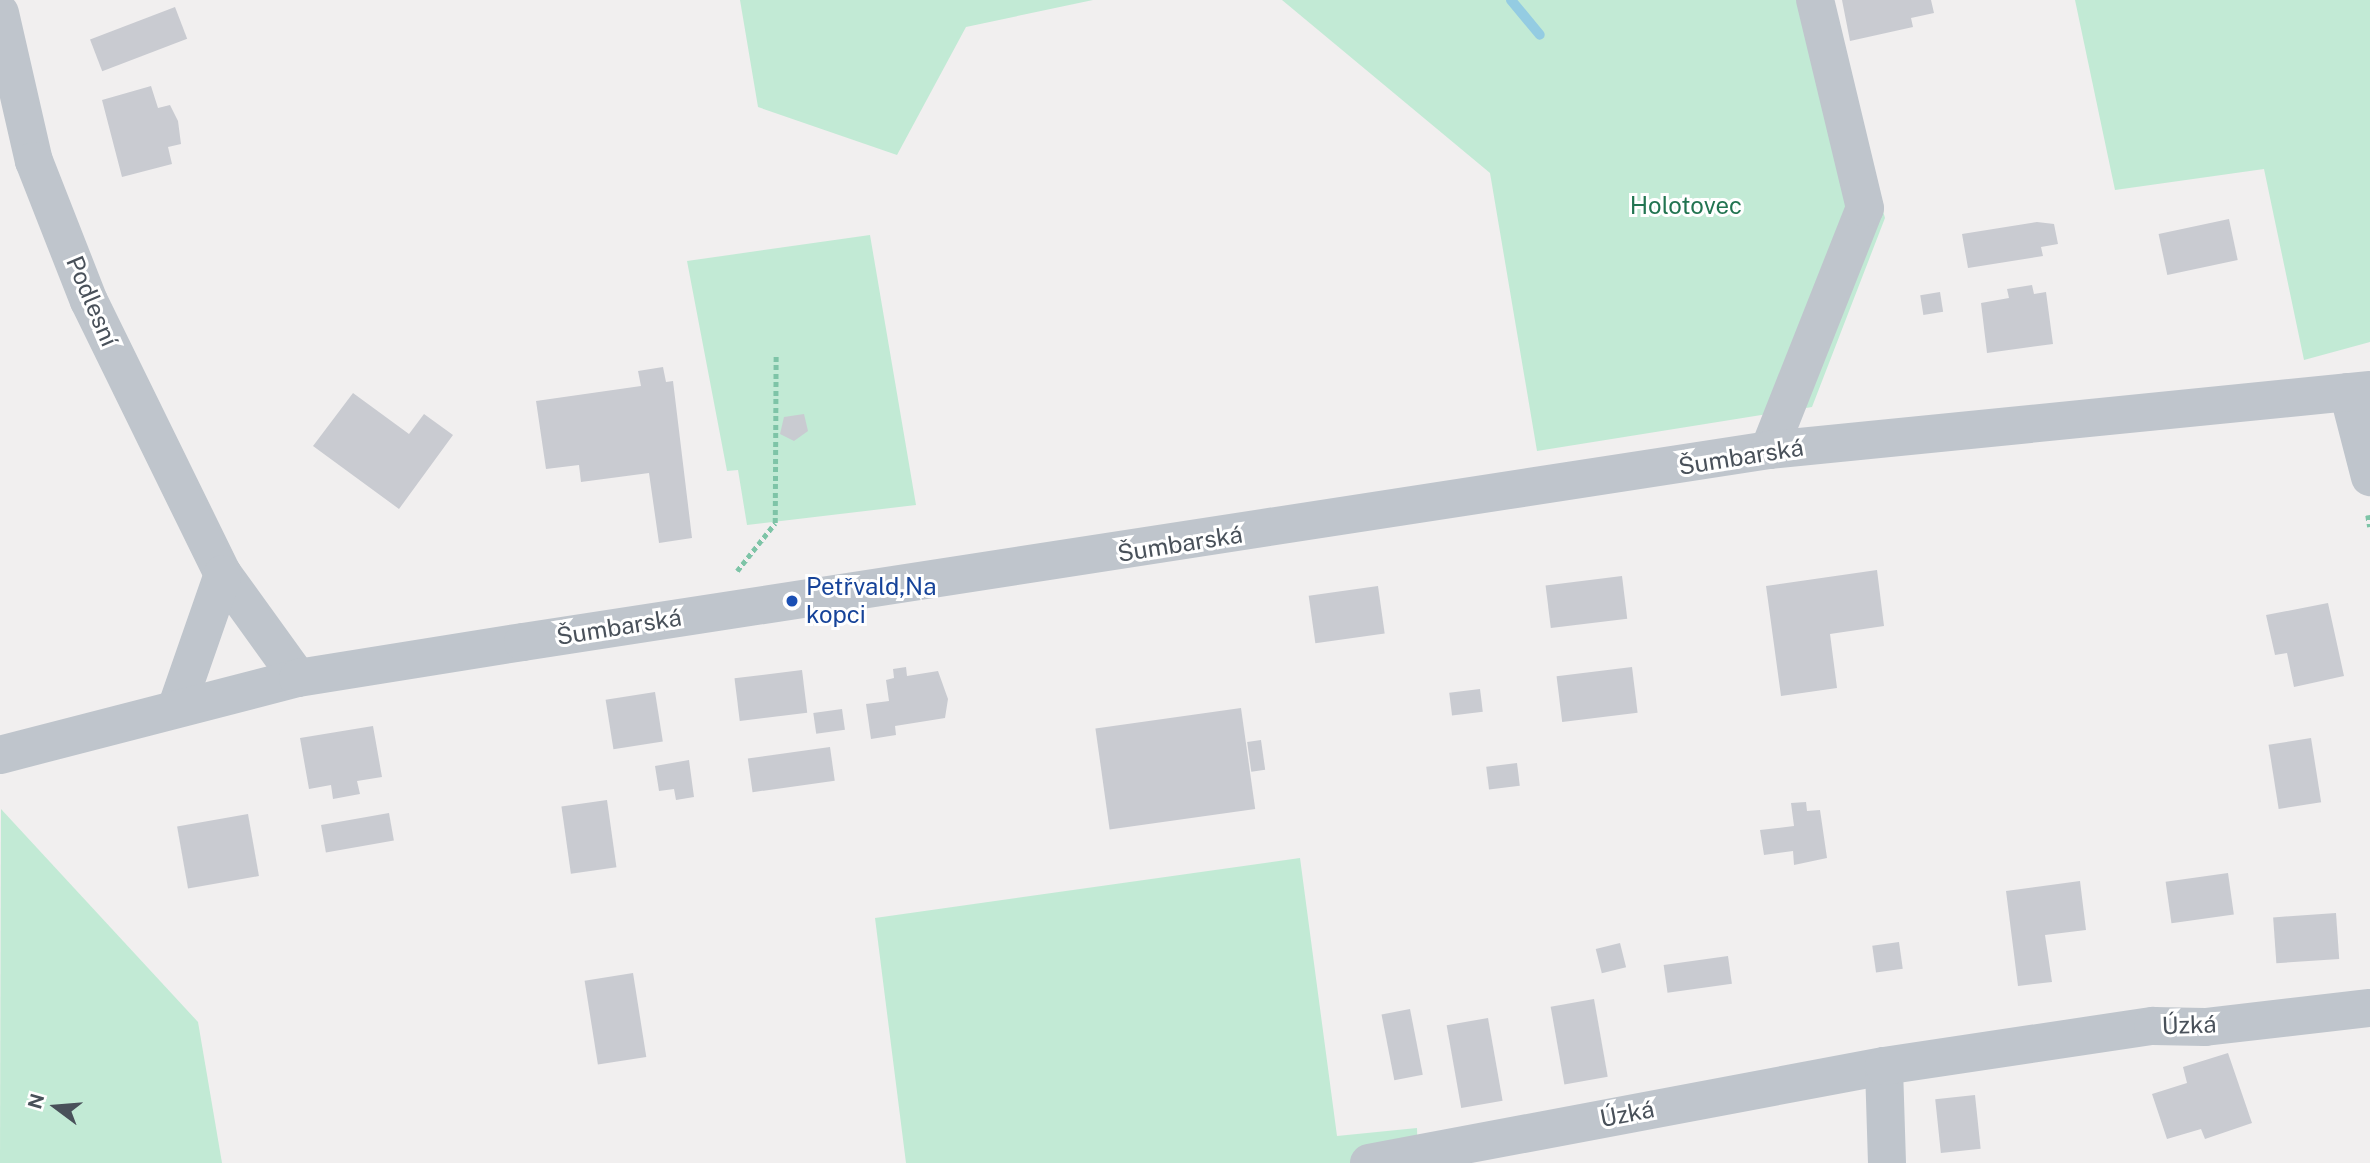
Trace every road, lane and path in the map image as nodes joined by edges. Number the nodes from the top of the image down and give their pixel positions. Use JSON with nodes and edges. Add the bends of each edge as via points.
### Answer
{"nodes":[{"id":1,"x":1815,"y":0,"type":"edge"},
{"id":2,"x":1,"y":22,"type":"edge"},
{"id":3,"x":0,"y":139,"type":"edge"},
{"id":4,"x":34,"y":161,"type":"junction"},
{"id":5,"x":776,"y":355,"type":"dead end"},
{"id":6,"x":2359,"y":391,"type":"edge"},
{"id":7,"x":1769,"y":450,"type":"junction"},
{"id":8,"x":2370,"y":477,"type":"edge"},
{"id":9,"x":223,"y":575,"type":"junction"},
{"id":10,"x":730,"y":580,"type":"dead end"},
{"id":11,"x":298,"y":678,"type":"junction"},
{"id":12,"x":176,"y":709,"type":"junction"},
{"id":13,"x":0,"y":755,"type":"edge"},
{"id":14,"x":2370,"y":1008,"type":"edge"},
{"id":15,"x":1884,"y":1066,"type":"junction"},
{"id":16,"x":1369,"y":1163,"type":"edge"},
{"id":17,"x":1887,"y":1163,"type":"edge"}],
"edges":[{"from":1,"to":7,"type":"street","via":[[1866,208]]},
{"from":2,"to":4,"type":"street","name":"Podlesní"},
{"from":3,"to":4,"type":"street"},
{"from":4,"to":9,"type":"street","name":"Podlesní","via":[[89,301]]},
{"from":5,"to":10,"type":"path","via":[[775,523]]},
{"from":6,"to":7,"type":"street","name":"Šumbarská"},
{"from":6,"to":8,"type":"street"},
{"from":7,"to":11,"type":"street","name":"Šumbarská"},
{"from":9,"to":11,"type":"street","name":"Podlesní"},
{"from":9,"to":12,"type":"street"},
{"from":11,"to":12,"type":"street","name":"Šumbarská"},
{"from":12,"to":13,"type":"street","name":"Šumbarská"},
{"from":14,"to":15,"type":"street","name":"Úzká","via":[[2205,1027],[2153,1026]]},
{"from":15,"to":16,"type":"street","name":"Úzká"},
{"from":15,"to":17,"type":"street"}]}
